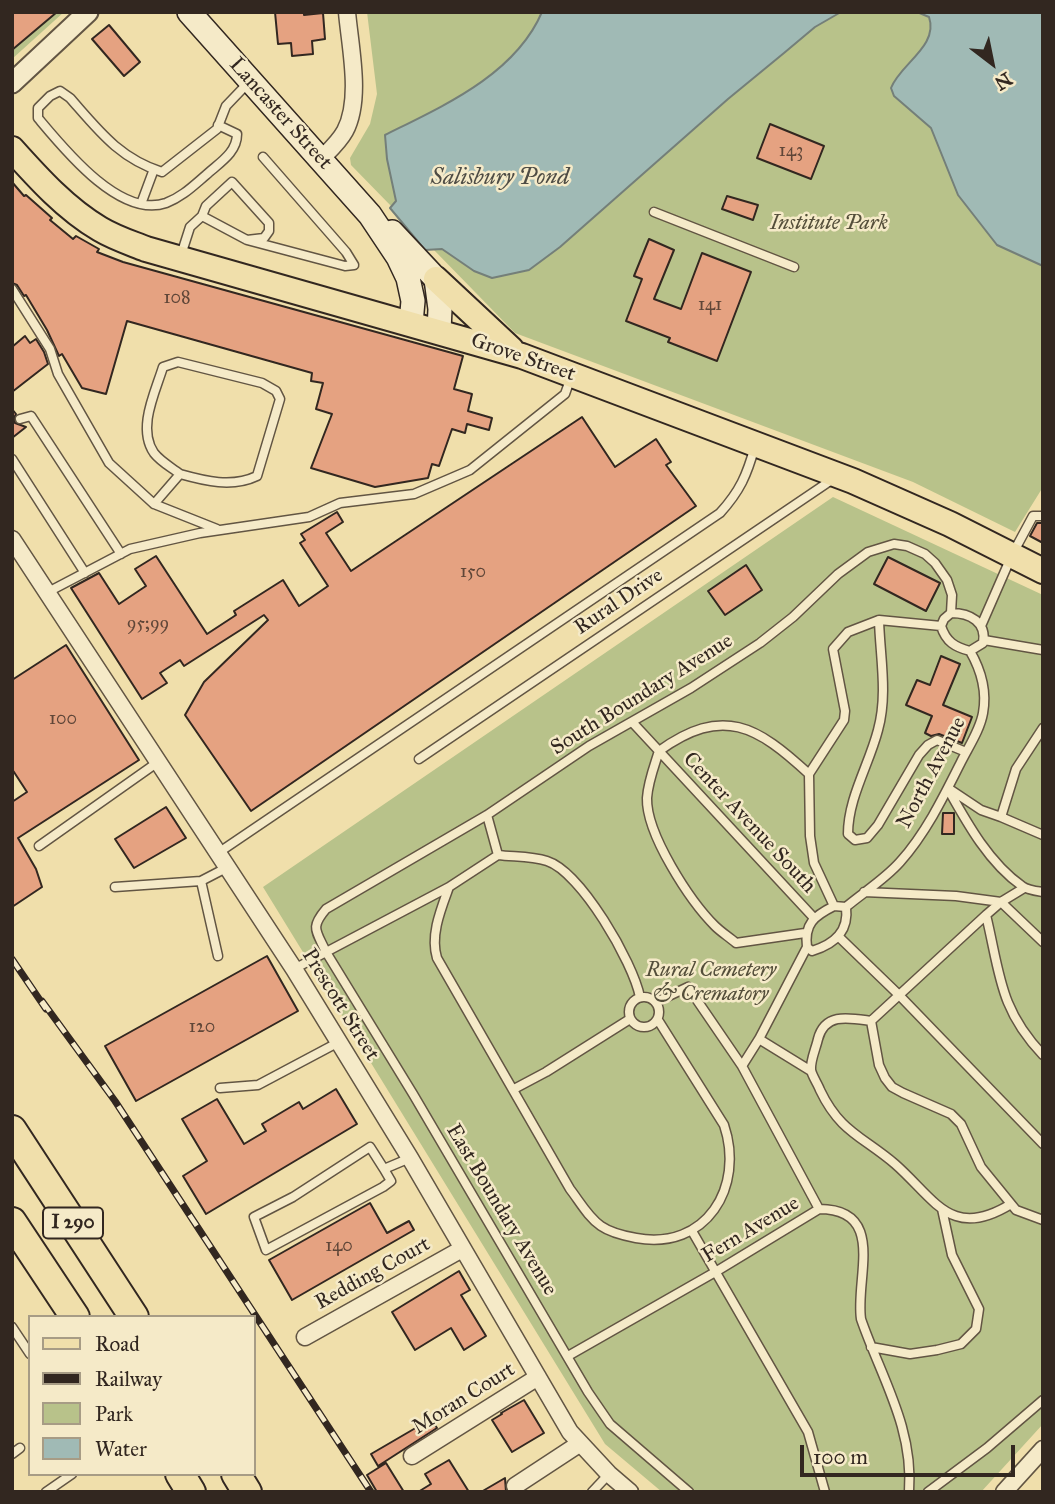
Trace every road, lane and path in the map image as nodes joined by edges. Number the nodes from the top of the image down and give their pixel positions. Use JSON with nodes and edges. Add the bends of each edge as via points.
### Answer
{"nodes":[{"id":1,"x":88,"y":12,"type":"edge"},
{"id":2,"x":189,"y":12,"type":"edge"},
{"id":3,"x":347,"y":12,"type":"edge"},
{"id":4,"x":250,"y":80,"type":"junction"},
{"id":5,"x":12,"y":83,"type":"edge"},
{"id":6,"x":218,"y":125,"type":"junction"},
{"id":7,"x":13,"y":151,"type":"edge"},
{"id":8,"x":263,"y":157,"type":"dead end"},
{"id":9,"x":321,"y":159,"type":"junction"},
{"id":10,"x":154,"y":169,"type":"junction"},
{"id":11,"x":141,"y":204,"type":"junction"},
{"id":12,"x":654,"y":212,"type":"dead end"},
{"id":13,"x":370,"y":215,"type":"junction"},
{"id":14,"x":202,"y":216,"type":"junction"},
{"id":15,"x":247,"y":240,"type":"junction"},
{"id":16,"x":180,"y":258,"type":"junction"},
{"id":17,"x":794,"y":267,"type":"dead end"},
{"id":18,"x":436,"y":279,"type":"junction"},
{"id":19,"x":12,"y":289,"type":"edge"},
{"id":20,"x":411,"y":323,"type":"junction"},
{"id":21,"x":439,"y":331,"type":"junction"},
{"id":22,"x":516,"y":354,"type":"junction"},
{"id":23,"x":572,"y":374,"type":"junction"},
{"id":24,"x":20,"y":419,"type":"dead end"},
{"id":25,"x":756,"y":443,"type":"junction"},
{"id":26,"x":12,"y":459,"type":"edge"},
{"id":27,"x":180,"y":474,"type":"junction"},
{"id":28,"x":838,"y":475,"type":"junction"},
{"id":29,"x":154,"y":504,"type":"junction"},
{"id":30,"x":1043,"y":516,"type":"edge"},
{"id":31,"x":220,"y":530,"type":"junction"},
{"id":32,"x":12,"y":539,"type":"edge"},
{"id":33,"x":121,"y":554,"type":"junction"},
{"id":34,"x":1012,"y":555,"type":"junction"},
{"id":35,"x":1043,"y":571,"type":"edge"},
{"id":36,"x":85,"y":573,"type":"junction"},
{"id":37,"x":47,"y":592,"type":"junction"},
{"id":38,"x":951,"y":613,"type":"junction"},
{"id":39,"x":879,"y":620,"type":"junction"},
{"id":40,"x":981,"y":625,"type":"junction"},
{"id":41,"x":940,"y":626,"type":"junction"},
{"id":42,"x":984,"y":640,"type":"junction"},
{"id":43,"x":1043,"y":650,"type":"edge"},
{"id":44,"x":970,"y":651,"type":"junction"},
{"id":45,"x":633,"y":723,"type":"junction"},
{"id":46,"x":1043,"y":728,"type":"edge"},
{"id":47,"x":659,"y":751,"type":"junction"},
{"id":48,"x":967,"y":752,"type":"junction"},
{"id":49,"x":419,"y":759,"type":"dead end"},
{"id":50,"x":159,"y":762,"type":"junction"},
{"id":51,"x":809,"y":774,"type":"junction"},
{"id":52,"x":948,"y":789,"type":"junction"},
{"id":53,"x":487,"y":815,"type":"junction"},
{"id":54,"x":1001,"y":817,"type":"junction"},
{"id":55,"x":1043,"y":835,"type":"edge"},
{"id":56,"x":39,"y":846,"type":"dead end"},
{"id":57,"x":218,"y":853,"type":"junction"},
{"id":58,"x":498,"y":855,"type":"junction"},
{"id":59,"x":228,"y":867,"type":"junction"},
{"id":60,"x":201,"y":881,"type":"junction"},
{"id":61,"x":116,"y":887,"type":"dead end"},
{"id":62,"x":449,"y":887,"type":"junction"},
{"id":63,"x":1024,"y":888,"type":"junction"},
{"id":64,"x":864,"y":892,"type":"junction"},
{"id":65,"x":1043,"y":892,"type":"edge"},
{"id":66,"x":1001,"y":902,"type":"junction"},
{"id":67,"x":834,"y":905,"type":"junction"},
{"id":68,"x":846,"y":907,"type":"junction"},
{"id":69,"x":986,"y":915,"type":"junction"},
{"id":70,"x":814,"y":918,"type":"junction"},
{"id":71,"x":315,"y":922,"type":"joint"},
{"id":72,"x":805,"y":933,"type":"junction"},
{"id":73,"x":839,"y":937,"type":"junction"},
{"id":74,"x":1043,"y":942,"type":"edge"},
{"id":75,"x":807,"y":947,"type":"junction"},
{"id":76,"x":326,"y":952,"type":"junction"},
{"id":77,"x":219,"y":956,"type":"dead end"},
{"id":78,"x":294,"y":968,"type":"junction"},
{"id":79,"x":899,"y":995,"type":"junction"},
{"id":80,"x":640,"y":997,"type":"junction"},
{"id":81,"x":656,"y":1002,"type":"junction"},
{"id":82,"x":630,"y":1019,"type":"junction"},
{"id":83,"x":658,"y":1020,"type":"junction"},
{"id":84,"x":871,"y":1021,"type":"junction"},
{"id":85,"x":759,"y":1040,"type":"junction"},
{"id":86,"x":339,"y":1042,"type":"junction"},
{"id":87,"x":1043,"y":1055,"type":"edge"},
{"id":88,"x":742,"y":1066,"type":"junction"},
{"id":89,"x":811,"y":1071,"type":"junction"},
{"id":90,"x":220,"y":1088,"type":"dead end"},
{"id":91,"x":514,"y":1089,"type":"junction"},
{"id":92,"x":12,"y":1130,"type":"edge"},
{"id":93,"x":1043,"y":1144,"type":"edge"},
{"id":94,"x":410,"y":1158,"type":"junction"},
{"id":95,"x":384,"y":1169,"type":"junction"},
{"id":96,"x":1011,"y":1204,"type":"junction"},
{"id":97,"x":819,"y":1209,"type":"junction"},
{"id":98,"x":942,"y":1209,"type":"junction"},
{"id":99,"x":1043,"y":1220,"type":"edge"},
{"id":100,"x":12,"y":1222,"type":"edge"},
{"id":101,"x":692,"y":1231,"type":"junction"},
{"id":102,"x":462,"y":1249,"type":"junction"},
{"id":103,"x":717,"y":1271,"type":"junction"},
{"id":104,"x":74,"y":1315,"type":"edge"},
{"id":105,"x":133,"y":1315,"type":"edge"},
{"id":106,"x":12,"y":1327,"type":"edge"},
{"id":107,"x":305,"y":1337,"type":"dead end"},
{"id":108,"x":871,"y":1347,"type":"junction"},
{"id":109,"x":28,"y":1351,"type":"edge"},
{"id":110,"x":569,"y":1356,"type":"junction"},
{"id":111,"x":538,"y":1377,"type":"junction"},
{"id":112,"x":1043,"y":1400,"type":"edge"},
{"id":113,"x":579,"y":1444,"type":"junction"},
{"id":114,"x":20,"y":1448,"type":"dead end"},
{"id":115,"x":1043,"y":1448,"type":"edge"},
{"id":116,"x":12,"y":1454,"type":"edge"},
{"id":117,"x":412,"y":1456,"type":"dead end"},
{"id":118,"x":609,"y":1474,"type":"junction"},
{"id":119,"x":69,"y":1476,"type":"edge"},
{"id":120,"x":181,"y":1476,"type":"edge"},
{"id":121,"x":237,"y":1476,"type":"edge"},
{"id":122,"x":515,"y":1486,"type":"dead end"},
{"id":123,"x":46,"y":1492,"type":"edge"},
{"id":124,"x":191,"y":1492,"type":"edge"},
{"id":125,"x":247,"y":1492,"type":"edge"},
{"id":126,"x":592,"y":1492,"type":"edge"},
{"id":127,"x":630,"y":1492,"type":"edge"},
{"id":128,"x":689,"y":1492,"type":"edge"},
{"id":129,"x":825,"y":1492,"type":"edge"},
{"id":130,"x":909,"y":1492,"type":"edge"},
{"id":131,"x":928,"y":1492,"type":"edge"},
{"id":132,"x":1004,"y":1492,"type":"edge"}],
"edges":[{"from":1,"to":5,"type":"street"},
{"from":2,"to":4,"type":"main road","name":"Lancaster Street"},
{"from":3,"to":9,"type":"street","via":[[353,108],[342,135]]},
{"from":4,"to":6,"type":"lane","via":[[226,106]]},
{"from":4,"to":9,"type":"main road","name":"Lancaster Street"},
{"from":6,"to":10,"type":"lane","via":[[162,172]]},
{"from":6,"to":11,"type":"lane","via":[[237,134],[237,145],[229,155],[185,194],[164,204]]},
{"from":7,"to":16,"type":"main road","name":"Grove Street","via":[[55,194],[102,230]]},
{"from":8,"to":15,"type":"lane","via":[[355,265]]},
{"from":9,"to":13,"type":"main road","name":"Lancaster Street"},
{"from":10,"to":11,"type":"lane"},
{"from":10,"to":11,"type":"lane","via":[[123,154],[60,91],[38,108],[38,118],[86,172]]},
{"from":12,"to":17,"type":"lane"},
{"from":13,"to":18,"type":"main road","name":"Lancaster Street","via":[[399,238]]},
{"from":13,"to":20,"type":"main road","name":"Lancaster Street","via":[[408,278]]},
{"from":14,"to":15,"type":"lane"},
{"from":14,"to":15,"type":"lane","via":[[206,206],[232,182],[269,223],[264,237]]},
{"from":14,"to":16,"type":"lane","via":[[190,227]]},
{"from":16,"to":20,"type":"main road","name":"Grove Street"},
{"from":18,"to":21,"type":"main road"},
{"from":18,"to":22,"type":"main road"},
{"from":19,"to":29,"type":"lane","via":[[50,349],[58,374],[109,463]]},
{"from":20,"to":21,"type":"main road","name":"Grove Street"},
{"from":21,"to":22,"type":"main road","name":"Grove Street"},
{"from":22,"to":23,"type":"main road","name":"Grove Street"},
{"from":23,"to":25,"type":"main road","name":"Grove Street"},
{"from":23,"to":31,"type":"lane","via":[[565,394],[470,470],[414,494],[340,503],[309,517]]},
{"from":24,"to":33,"type":"lane","via":[[31,416]]},
{"from":25,"to":28,"type":"main road","name":"Grove Street"},
{"from":25,"to":57,"type":"lane","via":[[738,494],[720,513]]},
{"from":26,"to":36,"type":"lane"},
{"from":27,"to":27,"type":"lane","via":[[211,482],[247,481],[257,476],[280,399],[275,391],[262,383],[178,362],[163,367],[147,439],[160,459]]},
{"from":27,"to":29,"type":"lane"},
{"from":28,"to":34,"type":"main road","name":"Grove Street"},
{"from":28,"to":49,"type":"lane","name":"Rural Drive"},
{"from":29,"to":31,"type":"lane"},
{"from":30,"to":34,"type":"lane","via":[[1033,516]]},
{"from":31,"to":33,"type":"lane"},
{"from":32,"to":37,"type":"street","name":"Prescott Street"},
{"from":33,"to":36,"type":"lane"},
{"from":34,"to":35,"type":"main road","name":"Grove Street"},
{"from":34,"to":40,"type":"lane"},
{"from":36,"to":37,"type":"lane"},
{"from":37,"to":50,"type":"street","name":"Prescott Street"},
{"from":38,"to":40,"type":"lane","via":[[972,617]]},
{"from":38,"to":41,"type":"lane"},
{"from":38,"to":45,"type":"lane","name":"South Boundary Avenue","via":[[952,595],[935,563],[907,546],[878,547],[844,569],[760,643]]},
{"from":39,"to":41,"type":"lane"},
{"from":39,"to":48,"type":"lane","via":[[884,695],[879,728],[848,816],[848,835],[855,840],[867,838],[928,745],[937,740]]},
{"from":39,"to":51,"type":"lane","via":[[848,632],[833,649],[844,720]]},
{"from":40,"to":42,"type":"lane"},
{"from":41,"to":44,"type":"lane","via":[[950,642]]},
{"from":42,"to":43,"type":"lane"},
{"from":42,"to":44,"type":"lane"},
{"from":44,"to":48,"type":"lane","name":"North Avenue","via":[[984,692],[983,713]]},
{"from":45,"to":47,"type":"lane","name":"Center Avenue South"},
{"from":45,"to":53,"type":"lane","name":"South Boundary Avenue","via":[[589,746]]},
{"from":46,"to":54,"type":"lane","via":[[1016,769]]},
{"from":47,"to":51,"type":"lane","via":[[704,727],[740,727],[762,736]]},
{"from":47,"to":70,"type":"lane","name":"Center Avenue South"},
{"from":47,"to":72,"type":"lane","via":[[647,801],[668,860],[697,906],[736,943]]},
{"from":48,"to":52,"type":"lane","name":"North Avenue"},
{"from":50,"to":56,"type":"lane"},
{"from":50,"to":57,"type":"street","name":"Prescott Street"},
{"from":51,"to":67,"type":"lane","via":[[814,863]]},
{"from":52,"to":54,"type":"lane"},
{"from":52,"to":63,"type":"lane","via":[[985,847]]},
{"from":52,"to":64,"type":"lane","name":"North Avenue","via":[[901,862]]},
{"from":53,"to":58,"type":"lane"},
{"from":53,"to":71,"type":"lane","name":"South Boundary Avenue","via":[[337,902]]},
{"from":54,"to":55,"type":"lane"},
{"from":57,"to":59,"type":"street","name":"Prescott Street"},
{"from":58,"to":62,"type":"lane"},
{"from":58,"to":80,"type":"lane","via":[[548,862],[568,873],[602,920],[637,981]]},
{"from":59,"to":60,"type":"lane"},
{"from":59,"to":78,"type":"street","name":"Prescott Street"},
{"from":60,"to":61,"type":"lane"},
{"from":60,"to":77,"type":"lane"},
{"from":62,"to":76,"type":"lane"},
{"from":62,"to":91,"type":"lane","via":[[434,949]]},
{"from":63,"to":65,"type":"lane"},
{"from":63,"to":66,"type":"lane"},
{"from":64,"to":66,"type":"lane"},
{"from":64,"to":68,"type":"lane","name":"North Avenue"},
{"from":66,"to":69,"type":"lane"},
{"from":66,"to":74,"type":"lane"},
{"from":67,"to":68,"type":"lane"},
{"from":67,"to":70,"type":"lane"},
{"from":68,"to":73,"type":"lane","via":[[846,927]]},
{"from":69,"to":79,"type":"lane"},
{"from":69,"to":87,"type":"lane","via":[[1011,1013]]},
{"from":70,"to":72,"type":"lane"},
{"from":71,"to":76,"type":"lane","name":"East Boundary Avenue"},
{"from":72,"to":75,"type":"lane"},
{"from":73,"to":75,"type":"lane","via":[[812,951]]},
{"from":73,"to":79,"type":"lane"},
{"from":75,"to":85,"type":"lane"},
{"from":76,"to":78,"type":"lane"},
{"from":76,"to":110,"type":"lane","name":"East Boundary Avenue"},
{"from":78,"to":86,"type":"street","name":"Prescott Street"},
{"from":79,"to":84,"type":"lane"},
{"from":79,"to":93,"type":"lane"},
{"from":80,"to":81,"type":"lane"},
{"from":80,"to":82,"type":"lane","via":[[632,1002]]},
{"from":81,"to":83,"type":"lane"},
{"from":81,"to":88,"type":"lane","via":[[688,987]]},
{"from":82,"to":83,"type":"lane","via":[[647,1028]]},
{"from":82,"to":91,"type":"lane"},
{"from":83,"to":101,"type":"lane","via":[[729,1140],[732,1164],[728,1182],[720,1201]]},
{"from":84,"to":89,"type":"lane","via":[[848,1017],[824,1025]]},
{"from":84,"to":96,"type":"lane","via":[[878,1065],[885,1078],[892,1087],[951,1114],[961,1124],[981,1167]]},
{"from":85,"to":88,"type":"lane"},
{"from":85,"to":89,"type":"lane"},
{"from":86,"to":90,"type":"lane","via":[[258,1085]]},
{"from":86,"to":94,"type":"street","name":"Prescott Street"},
{"from":88,"to":97,"type":"lane"},
{"from":89,"to":98,"type":"lane","via":[[827,1105],[848,1131],[896,1165]]},
{"from":91,"to":101,"type":"lane","via":[[570,1189],[602,1227],[649,1241]]},
{"from":92,"to":105,"type":"highway","number":"I 290"},
{"from":94,"to":95,"type":"lane"},
{"from":94,"to":102,"type":"street","name":"Prescott Street"},
{"from":95,"to":95,"type":"lane","via":[[370,1147],[254,1217],[266,1250],[383,1187],[391,1181]]},
{"from":96,"to":98,"type":"lane","via":[[982,1219]]},
{"from":96,"to":99,"type":"lane","via":[[1025,1215]]},
{"from":97,"to":103,"type":"lane","name":"Fern Avenue"},
{"from":97,"to":108,"type":"lane","name":"Fern Avenue","via":[[844,1213],[864,1240],[859,1302]]},
{"from":98,"to":108,"type":"lane","via":[[952,1255],[979,1309],[976,1329],[961,1343],[937,1350],[910,1354]]},
{"from":100,"to":104,"type":"highway","number":"I 290"},
{"from":101,"to":103,"type":"lane"},
{"from":102,"to":107,"type":"street","name":"Redding Court"},
{"from":102,"to":111,"type":"street","name":"Prescott Street"},
{"from":103,"to":110,"type":"lane","name":"Fern Avenue"},
{"from":103,"to":129,"type":"lane","via":[[808,1432]]},
{"from":106,"to":109,"type":"lane"},
{"from":108,"to":130,"type":"lane","name":"Fern Avenue","via":[[904,1427]]},
{"from":110,"to":128,"type":"lane","name":"East Boundary Avenue","via":[[610,1424]]},
{"from":111,"to":113,"type":"street","name":"Prescott Street"},
{"from":111,"to":117,"type":"street","name":"Moran Court"},
{"from":112,"to":131,"type":"lane"},
{"from":113,"to":118,"type":"street","name":"Prescott Street"},
{"from":113,"to":122,"type":"street"},
{"from":114,"to":116,"type":"lane"},
{"from":115,"to":132,"type":"street"},
{"from":118,"to":126,"type":"lane"},
{"from":118,"to":127,"type":"street","name":"Prescott Street"},
{"from":119,"to":123,"type":"lane"},
{"from":120,"to":124,"type":"highway"},
{"from":121,"to":125,"type":"highway"}]}
